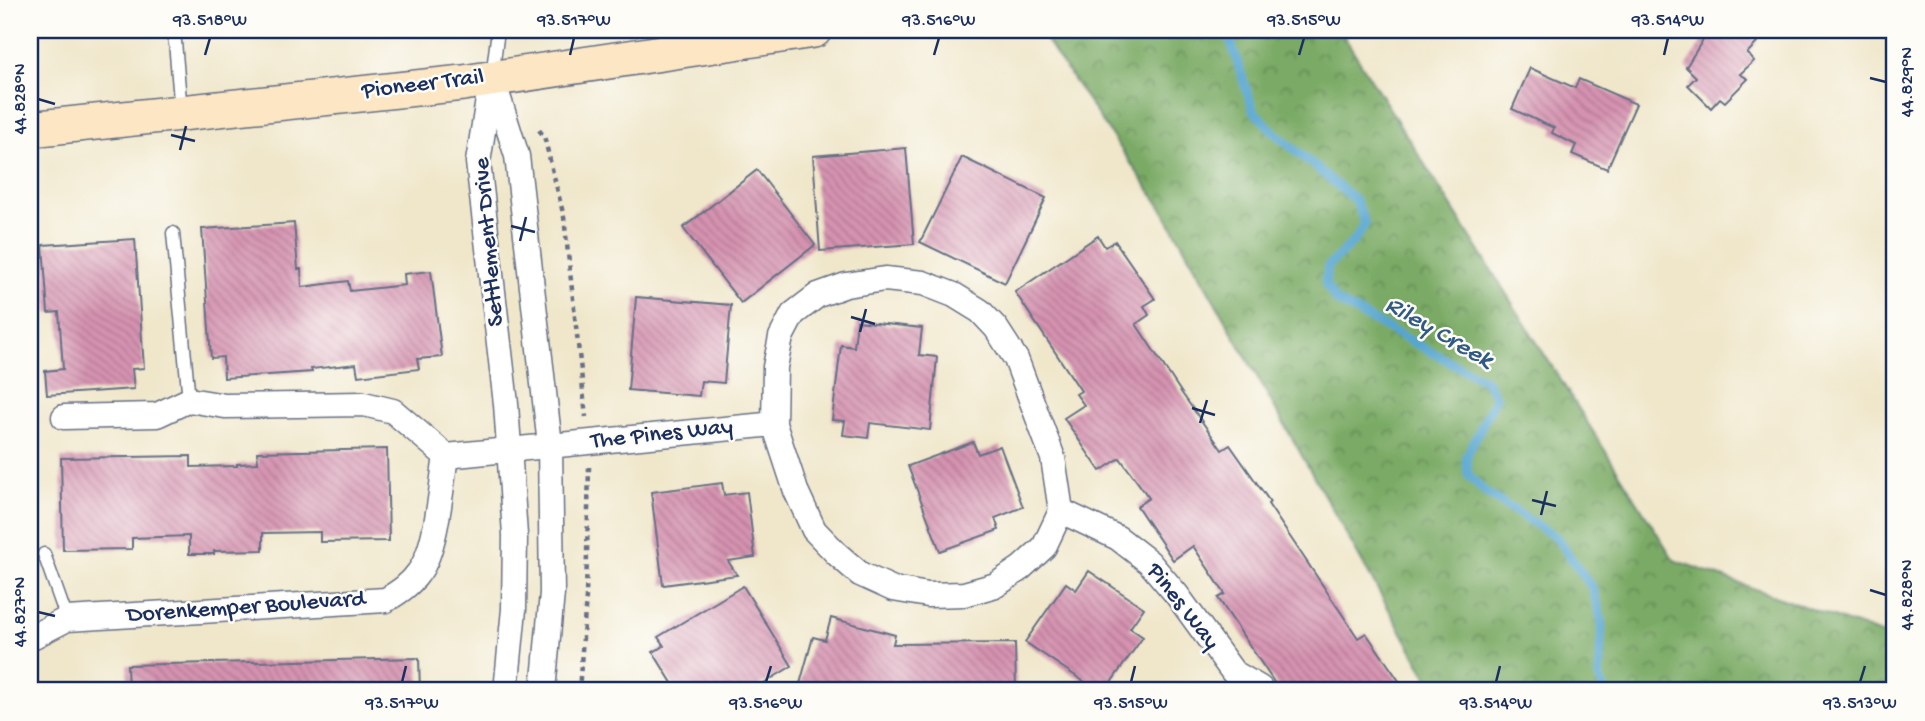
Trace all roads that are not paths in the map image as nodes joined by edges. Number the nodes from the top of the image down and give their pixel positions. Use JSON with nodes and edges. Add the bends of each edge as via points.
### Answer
{"nodes":[{"id":1,"x":174,"y":30,"type":"edge"},
{"id":2,"x":498,"y":30,"type":"edge"},
{"id":3,"x":814,"y":30,"type":"edge"},
{"id":4,"x":492,"y":77,"type":"junction"},
{"id":5,"x":181,"y":112,"type":"junction"},
{"id":6,"x":30,"y":129,"type":"edge"},
{"id":7,"x":173,"y":233,"type":"dead end"},
{"id":8,"x":189,"y":400,"type":"junction"},
{"id":9,"x":64,"y":417,"type":"dead end"},
{"id":10,"x":774,"y":424,"type":"junction"},
{"id":11,"x":550,"y":445,"type":"junction"},
{"id":12,"x":510,"y":449,"type":"junction"},
{"id":13,"x":446,"y":456,"type":"junction"},
{"id":14,"x":1061,"y":511,"type":"junction"},
{"id":15,"x":44,"y":554,"type":"dead end"},
{"id":16,"x":67,"y":620,"type":"junction"},
{"id":17,"x":30,"y":638,"type":"edge"},
{"id":18,"x":506,"y":691,"type":"edge"},
{"id":19,"x":543,"y":691,"type":"edge"},
{"id":20,"x":1260,"y":691,"type":"edge"}],
"edges":[{"from":1,"to":5,"type":"lane"},
{"from":2,"to":4,"type":"lane"},
{"from":3,"to":4,"type":"main road","name":"Pioneer Trail"},
{"from":4,"to":5,"type":"main road","name":"Pioneer Trail"},
{"from":4,"to":11,"type":"street","name":"Settlement Drive","via":[[517,156]]},
{"from":4,"to":12,"type":"street","name":"Settlement Drive","via":[[478,162]]},
{"from":5,"to":6,"type":"main road","name":"Pioneer Trail"},
{"from":7,"to":8,"type":"lane"},
{"from":8,"to":9,"type":"street","via":[[157,415]]},
{"from":8,"to":13,"type":"street","via":[[225,406],[364,404],[393,411]]},
{"from":10,"to":11,"type":"street","name":"The Pines Way"},
{"from":10,"to":14,"type":"street","via":[[814,530],[860,574],[893,589],[928,595],[964,594],[996,585],[1044,547]]},
{"from":10,"to":14,"type":"street","via":[[780,337],[793,313],[818,295],[846,285],[885,279],[923,283],[980,311],[1016,359],[1053,458]]},
{"from":11,"to":12,"type":"street"},
{"from":11,"to":19,"type":"street","name":"Settlement Drive","via":[[552,593]]},
{"from":12,"to":13,"type":"street"},
{"from":12,"to":18,"type":"street","name":"Settlement Drive","via":[[514,609]]},
{"from":13,"to":16,"type":"street","name":"Dorenkemper Boulevard","via":[[432,542],[421,571],[405,589],[386,600]]},
{"from":14,"to":20,"type":"street","name":"Pines Way","via":[[1118,538],[1149,562],[1233,672]]},
{"from":15,"to":16,"type":"lane"},
{"from":16,"to":17,"type":"street","name":"Dorenkemper Boulevard"}]}
